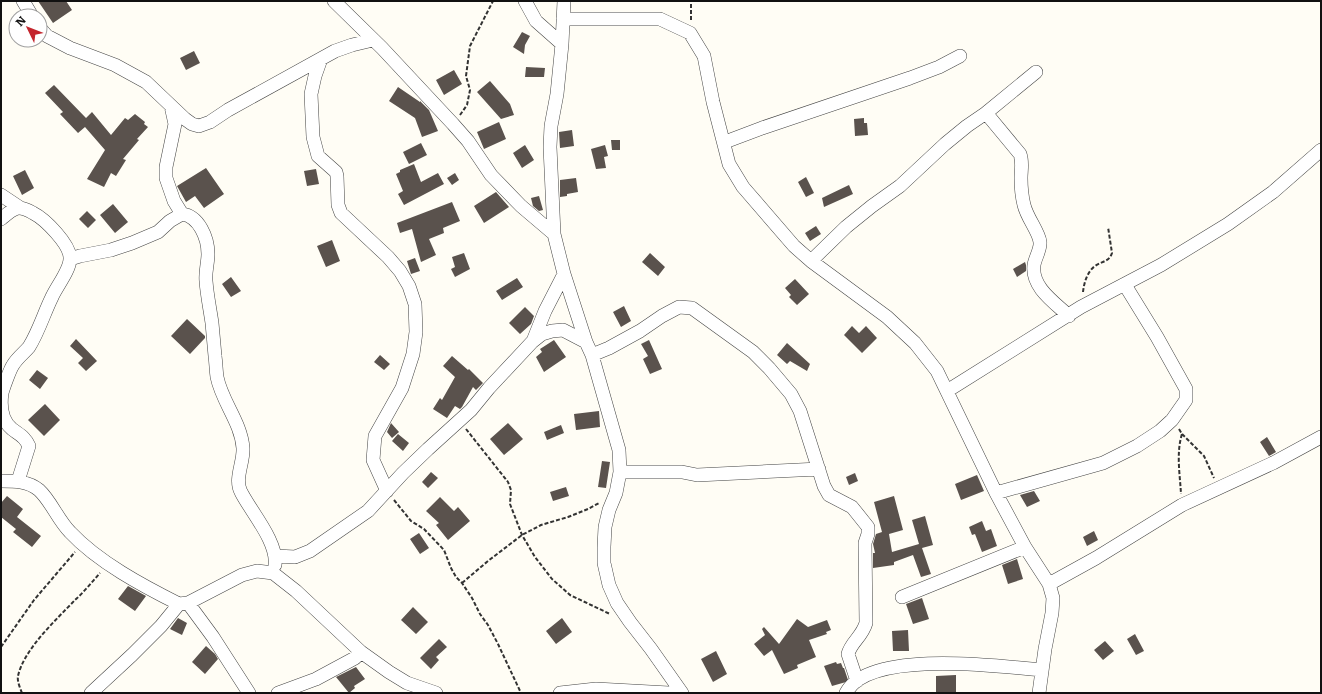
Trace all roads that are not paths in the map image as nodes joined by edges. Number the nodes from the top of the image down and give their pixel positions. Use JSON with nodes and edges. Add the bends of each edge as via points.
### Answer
{"nodes":[{"id":1,"x":526,"y":1,"type":"edge"},
{"id":2,"x":564,"y":1,"type":"edge"},
{"id":3,"x":338,"y":3,"type":"edge"},
{"id":4,"x":563,"y":19,"type":"junction"},
{"id":5,"x":48,"y":36,"type":"edge"},
{"id":6,"x":373,"y":40,"type":"junction"},
{"id":7,"x":562,"y":44,"type":"junction"},
{"id":8,"x":960,"y":56,"type":"dead end"},
{"id":9,"x":321,"y":59,"type":"junction"},
{"id":10,"x":1036,"y":72,"type":"dead end"},
{"id":11,"x":171,"y":106,"type":"junction"},
{"id":12,"x":986,"y":113,"type":"junction"},
{"id":13,"x":724,"y":142,"type":"junction"},
{"id":14,"x":1321,"y":150,"type":"edge"},
{"id":15,"x":1,"y":195,"type":"edge"},
{"id":16,"x":19,"y":207,"type":"junction"},
{"id":17,"x":182,"y":214,"type":"junction"},
{"id":18,"x":1,"y":219,"type":"edge"},
{"id":19,"x":554,"y":234,"type":"junction"},
{"id":20,"x":70,"y":259,"type":"junction"},
{"id":21,"x":811,"y":261,"type":"junction"},
{"id":22,"x":564,"y":274,"type":"junction"},
{"id":23,"x":1125,"y":285,"type":"junction"},
{"id":24,"x":1068,"y":316,"type":"junction"},
{"id":25,"x":532,"y":342,"type":"junction"},
{"id":26,"x":586,"y":342,"type":"junction"},
{"id":27,"x":592,"y":355,"type":"junction"},
{"id":28,"x":946,"y":390,"type":"junction"},
{"id":29,"x":1321,"y":437,"type":"edge"},
{"id":30,"x":819,"y":469,"type":"junction"},
{"id":31,"x":620,"y":472,"type":"junction"},
{"id":32,"x":1,"y":481,"type":"edge"},
{"id":33,"x":18,"y":481,"type":"junction"},
{"id":34,"x":387,"y":491,"type":"junction"},
{"id":35,"x":996,"y":492,"type":"junction"},
{"id":36,"x":1025,"y":547,"type":"junction"},
{"id":37,"x":276,"y":556,"type":"junction"},
{"id":38,"x":273,"y":573,"type":"junction"},
{"id":39,"x":1049,"y":584,"type":"junction"},
{"id":40,"x":902,"y":597,"type":"dead end"},
{"id":41,"x":184,"y":604,"type":"junction"},
{"id":42,"x":361,"y":652,"type":"junction"},
{"id":43,"x":1041,"y":670,"type":"junction"},
{"id":44,"x":857,"y":680,"type":"junction"},
{"id":45,"x":91,"y":693,"type":"edge"},
{"id":46,"x":249,"y":693,"type":"edge"},
{"id":47,"x":278,"y":693,"type":"edge"},
{"id":48,"x":436,"y":693,"type":"edge"},
{"id":49,"x":560,"y":693,"type":"edge"},
{"id":50,"x":669,"y":693,"type":"edge"},
{"id":51,"x":682,"y":693,"type":"edge"},
{"id":52,"x":846,"y":693,"type":"edge"},
{"id":53,"x":1039,"y":693,"type":"edge"}],
"edges":[{"from":1,"to":7,"type":"street","via":[[536,21]]},
{"from":2,"to":4,"type":"street"},
{"from":3,"to":6,"type":"street"},
{"from":4,"to":7,"type":"street"},
{"from":4,"to":13,"type":"street","via":[[660,19],[690,33],[704,56]]},
{"from":5,"to":11,"type":"street","via":[[70,48],[115,64],[146,82]]},
{"from":6,"to":9,"type":"street","via":[[335,51]]},
{"from":6,"to":19,"type":"street","via":[[468,141],[491,175],[521,206]]},
{"from":7,"to":19,"type":"street","via":[[550,147]]},
{"from":8,"to":13,"type":"street","via":[[910,78]]},
{"from":9,"to":11,"type":"street","via":[[199,126],[192,124]]},
{"from":9,"to":34,"type":"street","via":[[312,94],[313,137],[318,156],[336,172],[338,205],[341,213],[400,271],[415,304],[416,332],[413,354],[402,388],[375,436],[373,460]]},
{"from":10,"to":12,"type":"street"},
{"from":11,"to":17,"type":"street","via":[[175,124],[166,178],[174,201]]},
{"from":12,"to":21,"type":"street","via":[[967,126],[900,186],[846,227]]},
{"from":12,"to":24,"type":"street","via":[[1022,158],[1024,206],[1040,242],[1035,257],[1034,279]]},
{"from":13,"to":21,"type":"street","via":[[729,164],[743,187],[794,246]]},
{"from":14,"to":23,"type":"street","via":[[1273,192],[1228,224]]},
{"from":15,"to":16,"type":"street"},
{"from":16,"to":18,"type":"street"},
{"from":16,"to":20,"type":"street","via":[[42,219],[66,245]]},
{"from":17,"to":20,"type":"street","via":[[158,232],[132,243]]},
{"from":17,"to":37,"type":"street","via":[[189,215],[195,220],[201,229],[208,252],[205,279],[217,377],[240,433],[243,447],[240,491],[263,527]]},
{"from":19,"to":22,"type":"street"},
{"from":20,"to":33,"type":"street","via":[[65,275],[35,335],[24,353],[12,365],[2,391],[3,418],[29,446]]},
{"from":21,"to":28,"type":"street","via":[[887,317],[915,343],[937,371]]},
{"from":22,"to":25,"type":"street"},
{"from":22,"to":26,"type":"street"},
{"from":23,"to":24,"type":"street"},
{"from":23,"to":35,"type":"street","via":[[1186,390],[1186,400],[1172,420],[1160,431],[1103,463]]},
{"from":24,"to":28,"type":"street"},
{"from":25,"to":26,"type":"street","via":[[542,334],[563,330]]},
{"from":25,"to":34,"type":"street","via":[[460,421]]},
{"from":26,"to":27,"type":"street"},
{"from":27,"to":30,"type":"street","via":[[640,331],[679,307],[692,308],[753,352],[780,380],[800,411]]},
{"from":27,"to":31,"type":"street","via":[[619,450]]},
{"from":28,"to":35,"type":"street"},
{"from":29,"to":39,"type":"street","via":[[1273,463],[1182,505]]},
{"from":30,"to":31,"type":"street","via":[[697,475],[682,472]]},
{"from":30,"to":44,"type":"street","via":[[829,495],[852,507],[868,527],[865,543],[866,623],[864,631],[851,646],[848,654]]},
{"from":31,"to":51,"type":"street","via":[[605,528],[604,563],[609,585],[617,603]]},
{"from":32,"to":33,"type":"street"},
{"from":33,"to":41,"type":"street","via":[[39,490],[70,532],[108,564]]},
{"from":34,"to":37,"type":"street","via":[[368,511],[310,551],[295,557]]},
{"from":35,"to":36,"type":"street"},
{"from":36,"to":39,"type":"street"},
{"from":36,"to":40,"type":"street"},
{"from":37,"to":38,"type":"street"},
{"from":38,"to":41,"type":"street","via":[[257,571],[242,575]]},
{"from":38,"to":42,"type":"street"},
{"from":39,"to":43,"type":"street","via":[[1052,613]]},
{"from":41,"to":45,"type":"street"},
{"from":41,"to":46,"type":"street","via":[[213,637]]},
{"from":42,"to":47,"type":"street","via":[[355,658],[316,678]]},
{"from":42,"to":48,"type":"street","via":[[407,683]]},
{"from":43,"to":44,"type":"street","via":[[923,664],[872,672]]},
{"from":43,"to":53,"type":"street"},
{"from":44,"to":52,"type":"street"},
{"from":49,"to":50,"type":"street","via":[[596,689]]}]}
